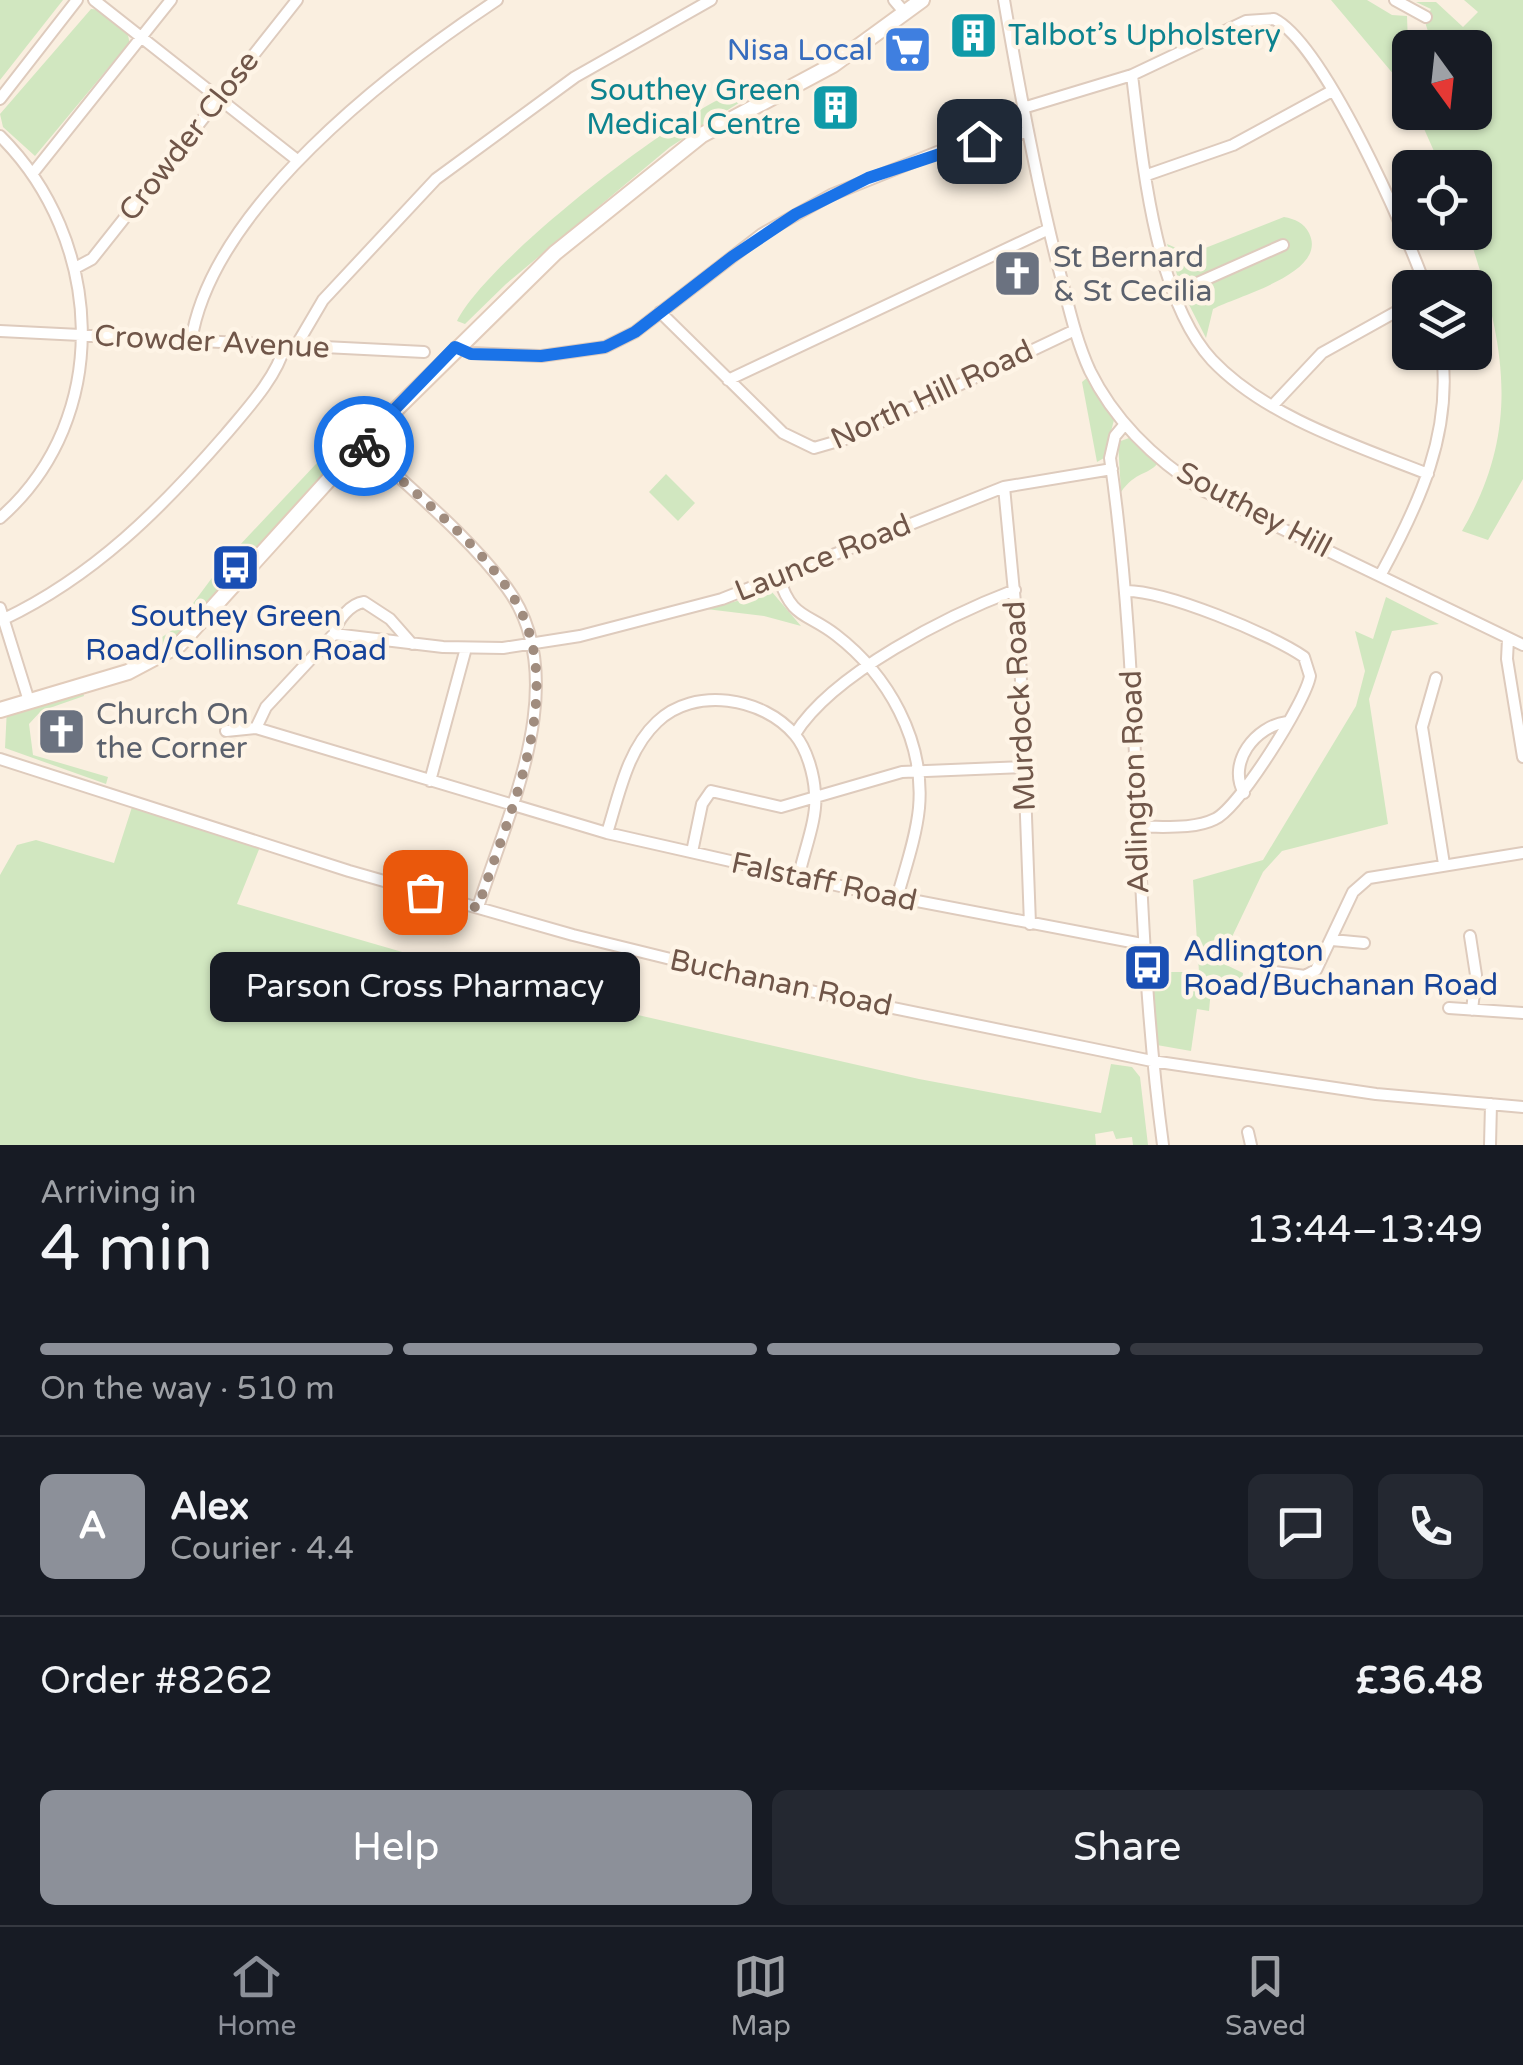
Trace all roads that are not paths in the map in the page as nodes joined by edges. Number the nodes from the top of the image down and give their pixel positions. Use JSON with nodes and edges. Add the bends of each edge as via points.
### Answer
{"nodes":[{"id":1,"x":77,"y":0,"type":"edge"},
{"id":2,"x":94,"y":0,"type":"edge"},
{"id":3,"x":171,"y":0,"type":"edge"},
{"id":4,"x":296,"y":0,"type":"edge"},
{"id":5,"x":496,"y":0,"type":"edge"},
{"id":6,"x":711,"y":0,"type":"edge"},
{"id":7,"x":894,"y":0,"type":"edge"},
{"id":8,"x":922,"y":0,"type":"edge"},
{"id":9,"x":1004,"y":0,"type":"edge"},
{"id":10,"x":1396,"y":0,"type":"edge"},
{"id":11,"x":904,"y":13,"type":"junction"},
{"id":12,"x":1426,"y":17,"type":"dead end"},
{"id":13,"x":141,"y":37,"type":"junction"},
{"id":14,"x":1132,"y":75,"type":"junction"},
{"id":15,"x":1332,"y":91,"type":"junction"},
{"id":16,"x":219,"y":98,"type":"junction"},
{"id":17,"x":0,"y":99,"type":"edge"},
{"id":18,"x":1023,"y":108,"type":"junction"},
{"id":19,"x":1027,"y":132,"type":"junction"},
{"id":20,"x":0,"y":136,"type":"edge"},
{"id":21,"x":297,"y":160,"type":"junction"},
{"id":22,"x":34,"y":173,"type":"junction"},
{"id":23,"x":1146,"y":175,"type":"junction"},
{"id":24,"x":1049,"y":229,"type":"junction"},
{"id":25,"x":1282,"y":245,"type":"dead end"},
{"id":26,"x":77,"y":266,"type":"junction"},
{"id":27,"x":1419,"y":270,"type":"edge"},
{"id":28,"x":1175,"y":292,"type":"junction"},
{"id":29,"x":660,"y":312,"type":"junction"},
{"id":30,"x":1392,"y":314,"type":"edge"},
{"id":31,"x":1075,"y":330,"type":"junction"},
{"id":32,"x":0,"y":332,"type":"edge"},
{"id":33,"x":84,"y":336,"type":"junction"},
{"id":34,"x":191,"y":342,"type":"junction"},
{"id":35,"x":291,"y":345,"type":"junction"},
{"id":36,"x":455,"y":347,"type":"junction"},
{"id":37,"x":424,"y":352,"type":"dead end"},
{"id":38,"x":1443,"y":370,"type":"edge"},
{"id":39,"x":728,"y":380,"type":"junction"},
{"id":40,"x":1274,"y":404,"type":"junction"},
{"id":41,"x":1125,"y":424,"type":"junction"},
{"id":42,"x":362,"y":443,"type":"junction"},
{"id":43,"x":1112,"y":469,"type":"junction"},
{"id":44,"x":1428,"y":474,"type":"junction"},
{"id":45,"x":1004,"y":487,"type":"junction"},
{"id":46,"x":0,"y":518,"type":"edge"},
{"id":47,"x":1381,"y":574,"type":"junction"},
{"id":48,"x":778,"y":578,"type":"junction"},
{"id":49,"x":1014,"y":590,"type":"junction"},
{"id":50,"x":1125,"y":591,"type":"junction"},
{"id":51,"x":2,"y":614,"type":"edge"},
{"id":52,"x":334,"y":634,"type":"junction"},
{"id":53,"x":1508,"y":639,"type":"junction"},
{"id":54,"x":412,"y":644,"type":"junction"},
{"id":55,"x":533,"y":644,"type":"junction"},
{"id":56,"x":1523,"y":645,"type":"edge"},
{"id":57,"x":466,"y":648,"type":"junction"},
{"id":58,"x":870,"y":664,"type":"junction"},
{"id":59,"x":1436,"y":678,"type":"dead end"},
{"id":60,"x":29,"y":701,"type":"junction"},
{"id":61,"x":0,"y":710,"type":"edge"},
{"id":62,"x":1287,"y":722,"type":"junction"},
{"id":63,"x":256,"y":728,"type":"junction"},
{"id":64,"x":226,"y":731,"type":"dead end"},
{"id":65,"x":795,"y":734,"type":"junction"},
{"id":66,"x":1523,"y":757,"type":"edge"},
{"id":67,"x":0,"y":759,"type":"edge"},
{"id":68,"x":1024,"y":767,"type":"junction"},
{"id":69,"x":917,"y":770,"type":"junction"},
{"id":70,"x":430,"y":781,"type":"junction"},
{"id":71,"x":1244,"y":794,"type":"junction"},
{"id":72,"x":816,"y":800,"type":"junction"},
{"id":73,"x":510,"y":805,"type":"junction"},
{"id":74,"x":1137,"y":828,"type":"junction"},
{"id":75,"x":607,"y":832,"type":"junction"},
{"id":76,"x":692,"y":852,"type":"junction"},
{"id":77,"x":1523,"y":853,"type":"edge"},
{"id":78,"x":1444,"y":864,"type":"junction"},
{"id":79,"x":798,"y":875,"type":"junction"},
{"id":80,"x":898,"y":898,"type":"junction"},
{"id":81,"x":478,"y":908,"type":"junction"},
{"id":82,"x":1030,"y":924,"type":"junction"},
{"id":83,"x":1470,"y":936,"type":"dead end"},
{"id":84,"x":1332,"y":940,"type":"junction"},
{"id":85,"x":1364,"y":943,"type":"dead end"},
{"id":86,"x":1142,"y":944,"type":"junction"},
{"id":87,"x":1274,"y":972,"type":"dead end"},
{"id":88,"x":1449,"y":1008,"type":"dead end"},
{"id":89,"x":1472,"y":1010,"type":"junction"},
{"id":90,"x":1523,"y":1013,"type":"edge"},
{"id":91,"x":1152,"y":1061,"type":"junction"},
{"id":92,"x":1492,"y":1104,"type":"junction"},
{"id":93,"x":1523,"y":1107,"type":"edge"},
{"id":94,"x":1248,"y":1132,"type":"dead end"},
{"id":95,"x":1163,"y":1145,"type":"edge"},
{"id":96,"x":1252,"y":1145,"type":"edge"},
{"id":97,"x":1490,"y":1145,"type":"edge"}],
"edges":[{"from":1,"to":17,"type":"street"},
{"from":2,"to":13,"type":"street"},
{"from":3,"to":13,"type":"street"},
{"from":4,"to":16,"type":"street","name":"Crowder Close"},
{"from":5,"to":21,"type":"street","via":[[399,70]]},
{"from":6,"to":35,"type":"street","via":[[575,77],[436,179],[323,300]]},
{"from":7,"to":11,"type":"street"},
{"from":8,"to":11,"type":"street"},
{"from":9,"to":18,"type":"street","name":"Southey Hill"},
{"from":10,"to":12,"type":"street"},
{"from":11,"to":36,"type":"street","via":[[833,64],[723,123],[656,169]]},
{"from":13,"to":16,"type":"street"},
{"from":13,"to":22,"type":"street"},
{"from":14,"to":15,"type":"street","via":[[1267,17],[1288,28]]},
{"from":14,"to":18,"type":"street"},
{"from":14,"to":23,"type":"street"},
{"from":15,"to":23,"type":"street","via":[[1233,144]]},
{"from":15,"to":27,"type":"street","via":[[1384,184]]},
{"from":16,"to":21,"type":"street"},
{"from":16,"to":26,"type":"street","name":"Crowder Close","via":[[92,259]]},
{"from":18,"to":19,"type":"street","name":"Southey Hill"},
{"from":19,"to":24,"type":"street","name":"Southey Hill"},
{"from":19,"to":29,"type":"street","via":[[945,149],[831,195],[762,234]]},
{"from":20,"to":22,"type":"street"},
{"from":21,"to":34,"type":"street","via":[[213,276]]},
{"from":22,"to":26,"type":"street"},
{"from":23,"to":28,"type":"street"},
{"from":24,"to":31,"type":"street","name":"Southey Hill"},
{"from":24,"to":39,"type":"street"},
{"from":25,"to":28,"type":"street"},
{"from":26,"to":33,"type":"street"},
{"from":28,"to":40,"type":"street","via":[[1212,360]]},
{"from":29,"to":36,"type":"street","via":[[620,340],[584,353],[471,354]]},
{"from":29,"to":39,"type":"street","name":"North Hill Road"},
{"from":30,"to":40,"type":"street","via":[[1322,353]]},
{"from":31,"to":39,"type":"street","name":"North Hill Road","via":[[824,447],[794,442]]},
{"from":31,"to":41,"type":"street","name":"Southey Hill","via":[[1091,372]]},
{"from":32,"to":33,"type":"street","name":"Crowder Avenue"},
{"from":33,"to":34,"type":"street","name":"Crowder Avenue"},
{"from":33,"to":46,"type":"street","via":[[74,392],[50,456]]},
{"from":34,"to":35,"type":"street","name":"Crowder Avenue"},
{"from":35,"to":37,"type":"street","name":"Crowder Avenue"},
{"from":35,"to":51,"type":"street","via":[[242,415],[145,522],[67,585]]},
{"from":36,"to":42,"type":"street"},
{"from":38,"to":44,"type":"street","via":[[1444,402]]},
{"from":40,"to":44,"type":"street"},
{"from":41,"to":43,"type":"street","name":"Adlington Road","via":[[1110,448]]},
{"from":41,"to":47,"type":"street","name":"Southey Hill","via":[[1204,491]]},
{"from":42,"to":55,"type":"street","via":[[493,570]]},
{"from":42,"to":60,"type":"street","via":[[179,645],[144,666]]},
{"from":43,"to":45,"type":"street","name":"Launce Road"},
{"from":43,"to":50,"type":"street","name":"Adlington Road"},
{"from":44,"to":47,"type":"street"},
{"from":45,"to":48,"type":"street","name":"Launce Road"},
{"from":45,"to":49,"type":"street","name":"Murdock Road"},
{"from":47,"to":53,"type":"street","name":"Southey Hill"},
{"from":48,"to":55,"type":"street","name":"Launce Road","via":[[682,612]]},
{"from":48,"to":58,"type":"street","via":[[794,610]]},
{"from":49,"to":58,"type":"street","via":[[947,618]]},
{"from":49,"to":68,"type":"street","name":"Murdock Road"},
{"from":50,"to":62,"type":"street","via":[[1230,622],[1304,657],[1309,686]]},
{"from":50,"to":74,"type":"street","name":"Adlington Road"},
{"from":51,"to":60,"type":"street"},
{"from":52,"to":54,"type":"street","name":"Launce Road"},
{"from":52,"to":54,"type":"street","via":[[364,602]]},
{"from":52,"to":63,"type":"street","via":[[266,707]]},
{"from":53,"to":56,"type":"street","name":"Southey Hill"},
{"from":53,"to":66,"type":"street"},
{"from":54,"to":57,"type":"street","name":"Launce Road"},
{"from":55,"to":57,"type":"street","name":"Launce Road"},
{"from":55,"to":73,"type":"street","via":[[535,718]]},
{"from":57,"to":70,"type":"street"},
{"from":58,"to":65,"type":"street"},
{"from":58,"to":69,"type":"street","via":[[904,721]]},
{"from":59,"to":78,"type":"street","via":[[1422,727]]},
{"from":60,"to":61,"type":"street"},
{"from":62,"to":71,"type":"street"},
{"from":62,"to":71,"type":"street","via":[[1268,728],[1246,748],[1238,770]]},
{"from":63,"to":64,"type":"street"},
{"from":63,"to":70,"type":"street","name":"Falstaff Road"},
{"from":65,"to":72,"type":"street"},
{"from":65,"to":75,"type":"street","via":[[748,704],[725,700],[668,712],[631,758]]},
{"from":67,"to":81,"type":"street","name":"Buchanan Road"},
{"from":68,"to":69,"type":"street"},
{"from":68,"to":82,"type":"street","name":"Murdock Road"},
{"from":69,"to":72,"type":"street"},
{"from":69,"to":80,"type":"street","via":[[919,807]]},
{"from":70,"to":73,"type":"street","name":"Falstaff Road"},
{"from":71,"to":74,"type":"street","via":[[1210,822]]},
{"from":72,"to":76,"type":"street","via":[[781,807],[711,791]]},
{"from":72,"to":79,"type":"street"},
{"from":73,"to":75,"type":"street","name":"Falstaff Road"},
{"from":73,"to":81,"type":"street"},
{"from":74,"to":86,"type":"street","name":"Adlington Road"},
{"from":75,"to":76,"type":"street","name":"Falstaff Road"},
{"from":76,"to":79,"type":"street","name":"Falstaff Road"},
{"from":77,"to":78,"type":"street"},
{"from":78,"to":84,"type":"street","via":[[1380,874],[1358,885]]},
{"from":79,"to":80,"type":"street","name":"Falstaff Road"},
{"from":80,"to":82,"type":"street","name":"Falstaff Road"},
{"from":81,"to":91,"type":"street","name":"Buchanan Road","via":[[756,980]]},
{"from":82,"to":86,"type":"street","name":"Falstaff Road"},
{"from":83,"to":89,"type":"street"},
{"from":84,"to":85,"type":"street"},
{"from":84,"to":87,"type":"street","via":[[1312,974]]},
{"from":86,"to":91,"type":"street","name":"Adlington Road"},
{"from":88,"to":89,"type":"street"},
{"from":89,"to":90,"type":"street"},
{"from":91,"to":92,"type":"street","name":"Buchanan Road"},
{"from":91,"to":95,"type":"street","name":"Adlington Road"},
{"from":92,"to":93,"type":"street","name":"Buchanan Road"},
{"from":92,"to":97,"type":"street"},
{"from":94,"to":96,"type":"street"}]}
